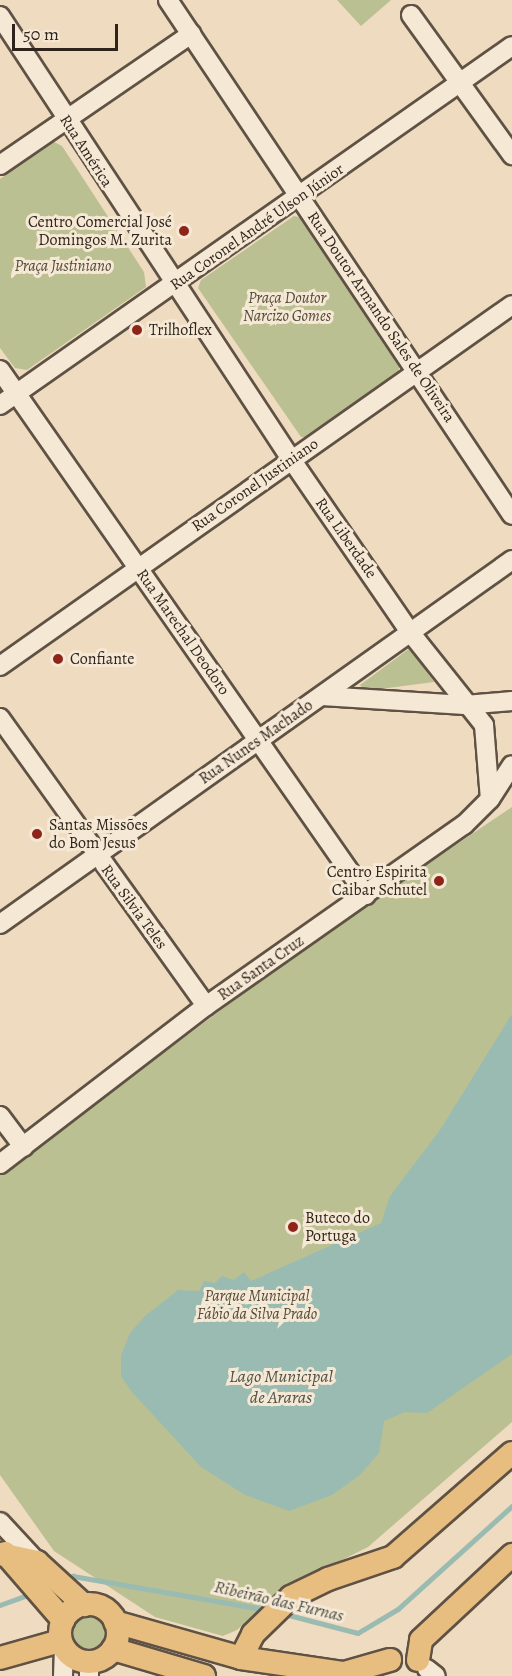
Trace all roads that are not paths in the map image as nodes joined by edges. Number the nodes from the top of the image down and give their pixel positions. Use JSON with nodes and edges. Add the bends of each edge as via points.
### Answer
{"nodes":[{"id":1,"x":168,"y":0,"type":"edge"},
{"id":2,"x":411,"y":15,"type":"dead end"},
{"id":3,"x":0,"y":16,"type":"edge"},
{"id":4,"x":191,"y":34,"type":"junction"},
{"id":5,"x":512,"y":46,"type":"edge"},
{"id":6,"x":461,"y":84,"type":"junction"},
{"id":7,"x":65,"y":119,"type":"junction"},
{"id":8,"x":512,"y":154,"type":"edge"},
{"id":9,"x":0,"y":165,"type":"edge"},
{"id":10,"x":301,"y":196,"type":"junction"},
{"id":11,"x":174,"y":285,"type":"junction"},
{"id":12,"x":512,"y":305,"type":"edge"},
{"id":13,"x":0,"y":370,"type":"edge"},
{"id":14,"x":418,"y":372,"type":"junction"},
{"id":15,"x":17,"y":393,"type":"junction"},
{"id":16,"x":0,"y":405,"type":"edge"},
{"id":17,"x":291,"y":459,"type":"junction"},
{"id":18,"x":512,"y":515,"type":"edge"},
{"id":19,"x":512,"y":560,"type":"edge"},
{"id":20,"x":137,"y":568,"type":"junction"},
{"id":21,"x":410,"y":632,"type":"junction"},
{"id":22,"x":0,"y":666,"type":"edge"},
{"id":23,"x":322,"y":696,"type":"junction"},
{"id":24,"x":512,"y":701,"type":"edge"},
{"id":25,"x":465,"y":705,"type":"junction"},
{"id":26,"x":0,"y":718,"type":"edge"},
{"id":27,"x":260,"y":740,"type":"junction"},
{"id":28,"x":512,"y":765,"type":"edge"},
{"id":29,"x":490,"y":799,"type":"junction"},
{"id":30,"x":96,"y":854,"type":"junction"},
{"id":31,"x":366,"y":895,"type":"junction"},
{"id":32,"x":0,"y":924,"type":"edge"},
{"id":33,"x":206,"y":1006,"type":"junction"},
{"id":34,"x":0,"y":1116,"type":"edge"},
{"id":35,"x":23,"y":1147,"type":"junction"},
{"id":36,"x":0,"y":1164,"type":"edge"},
{"id":37,"x":512,"y":1453,"type":"edge"},
{"id":38,"x":0,"y":1522,"type":"edge"},
{"id":39,"x":2,"y":1549,"type":"edge"},
{"id":40,"x":512,"y":1555,"type":"edge"},
{"id":41,"x":36,"y":1562,"type":"junction"},
{"id":42,"x":84,"y":1605,"type":"junction"},
{"id":43,"x":115,"y":1622,"type":"junction"},
{"id":44,"x":63,"y":1636,"type":"junction"},
{"id":45,"x":113,"y":1649,"type":"junction"},
{"id":46,"x":0,"y":1658,"type":"edge"},
{"id":47,"x":241,"y":1658,"type":"junction"},
{"id":48,"x":426,"y":1664,"type":"edge"},
{"id":49,"x":383,"y":1668,"type":"edge"},
{"id":50,"x":89,"y":1669,"type":"edge"},
{"id":51,"x":63,"y":1676,"type":"edge"},
{"id":52,"x":204,"y":1676,"type":"edge"}],
"edges":[{"from":1,"to":4,"type":"street","name":"Rua Doutor Armando Sales de Oliveira"},
{"from":2,"to":6,"type":"street"},
{"from":3,"to":7,"type":"street","name":"Rua América"},
{"from":4,"to":7,"type":"street"},
{"from":4,"to":10,"type":"street","name":"Rua Doutor Armando Sales de Oliveira"},
{"from":5,"to":6,"type":"street","name":"Rua Coronel André Ulson Júnior"},
{"from":6,"to":8,"type":"street"},
{"from":6,"to":10,"type":"street","name":"Rua Coronel André Ulson Júnior"},
{"from":7,"to":9,"type":"street"},
{"from":7,"to":11,"type":"street","name":"Rua América"},
{"from":10,"to":11,"type":"street","name":"Rua Coronel André Ulson Júnior"},
{"from":10,"to":14,"type":"street","name":"Rua Doutor Armando Sales de Oliveira"},
{"from":11,"to":15,"type":"street","name":"Rua Coronel André Ulson Júnior"},
{"from":11,"to":17,"type":"street","name":"Rua Liberdade"},
{"from":12,"to":14,"type":"street","name":"Rua Coronel Justiniano"},
{"from":13,"to":15,"type":"street","name":"Rua Marechal Deodoro"},
{"from":14,"to":17,"type":"street","name":"Rua Coronel Justiniano"},
{"from":14,"to":18,"type":"street","name":"Rua Doutor Armando Sales de Oliveira"},
{"from":15,"to":16,"type":"street","name":"Rua Coronel André Ulson Júnior"},
{"from":15,"to":20,"type":"street","name":"Rua Marechal Deodoro"},
{"from":17,"to":20,"type":"street","name":"Rua Coronel Justiniano"},
{"from":17,"to":21,"type":"street","name":"Rua Liberdade"},
{"from":19,"to":21,"type":"street","name":"Rua Nunes Machado"},
{"from":20,"to":22,"type":"street","name":"Rua Coronel Justiniano"},
{"from":20,"to":27,"type":"street","name":"Rua Marechal Deodoro"},
{"from":21,"to":23,"type":"street","name":"Rua Nunes Machado"},
{"from":21,"to":25,"type":"street","name":"Rua Liberdade"},
{"from":23,"to":25,"type":"street"},
{"from":23,"to":27,"type":"street","name":"Rua Nunes Machado"},
{"from":24,"to":25,"type":"street"},
{"from":25,"to":29,"type":"street","name":"Rua Liberdade","via":[[484,725]]},
{"from":26,"to":30,"type":"street","name":"Rua Silvia Teles"},
{"from":27,"to":30,"type":"street","name":"Rua Nunes Machado"},
{"from":27,"to":31,"type":"street","name":"Rua Marechal Deodoro"},
{"from":28,"to":29,"type":"street","name":"Rua Santa Cruz"},
{"from":29,"to":31,"type":"street","name":"Rua Santa Cruz","via":[[464,825]]},
{"from":30,"to":32,"type":"street","name":"Rua Nunes Machado"},
{"from":30,"to":33,"type":"street","name":"Rua Silvia Teles"},
{"from":31,"to":33,"type":"street","name":"Rua Santa Cruz"},
{"from":33,"to":35,"type":"street","name":"Rua Santa Cruz"},
{"from":34,"to":35,"type":"street"},
{"from":35,"to":36,"type":"street","name":"Rua Santa Cruz"},
{"from":37,"to":47,"type":"main road","via":[[393,1557],[328,1579],[291,1597],[254,1634]]},
{"from":38,"to":41,"type":"street"},
{"from":39,"to":41,"type":"main road"},
{"from":39,"to":44,"type":"main road"},
{"from":40,"to":48,"type":"main road"},
{"from":41,"to":42,"type":"main road"},
{"from":42,"to":43,"type":"main road","via":[[103,1608]]},
{"from":42,"to":44,"type":"main road"},
{"from":43,"to":45,"type":"main road"},
{"from":43,"to":47,"type":"main road"},
{"from":44,"to":46,"type":"main road"},
{"from":44,"to":50,"type":"main road","via":[[70,1656]]},
{"from":44,"to":51,"type":"street"},
{"from":45,"to":50,"type":"main road"},
{"from":45,"to":52,"type":"main road"},
{"from":47,"to":49,"type":"main road","via":[[344,1673]]},
{"from":48,"to":49,"type":"main road","via":[[404,1656]]}]}
